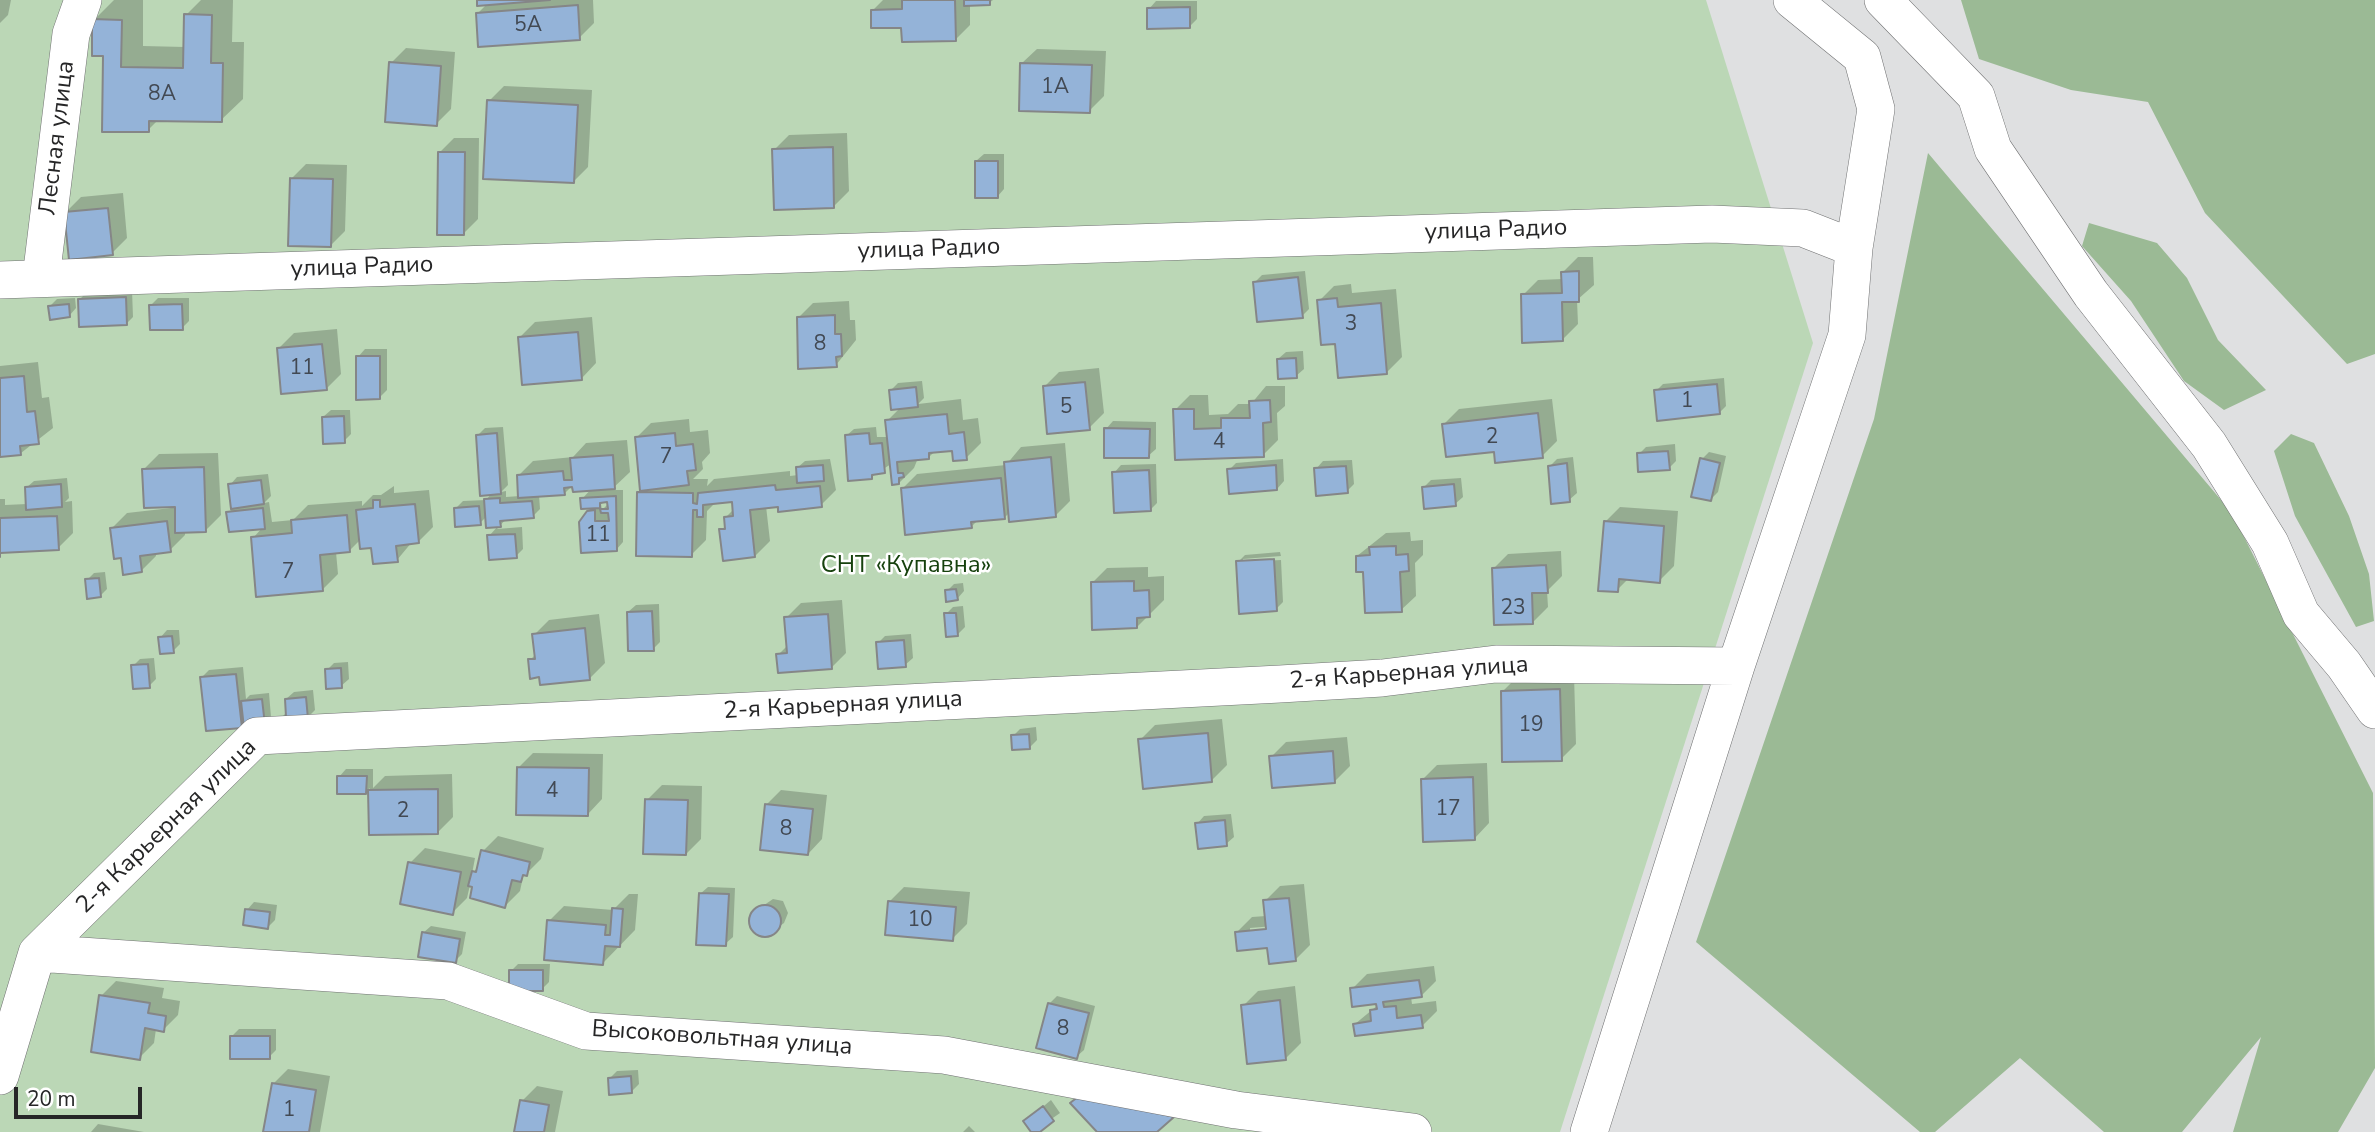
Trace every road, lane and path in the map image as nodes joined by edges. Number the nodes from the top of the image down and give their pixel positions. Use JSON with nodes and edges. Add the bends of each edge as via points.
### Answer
{"nodes":[{"id":1,"x":83,"y":0,"type":"edge"},
{"id":2,"x":1792,"y":0,"type":"edge"},
{"id":3,"x":1882,"y":0,"type":"edge"},
{"id":4,"x":1854,"y":248,"type":"junction"},
{"id":5,"x":41,"y":278,"type":"junction"},
{"id":6,"x":0,"y":280,"type":"edge"},
{"id":7,"x":1736,"y":666,"type":"junction"},
{"id":8,"x":2375,"y":710,"type":"edge"},
{"id":9,"x":37,"y":953,"type":"junction"},
{"id":10,"x":0,"y":1076,"type":"edge"},
{"id":11,"x":1241,"y":1121,"type":"edge"},
{"id":12,"x":1413,"y":1132,"type":"edge"},
{"id":13,"x":1589,"y":1132,"type":"edge"}],
"edges":[{"from":1,"to":5,"type":"street","name":"Лесная улица","via":[[71,34]]},
{"from":2,"to":4,"type":"street","via":[[1863,57],[1876,108]]},
{"from":3,"to":8,"type":"street","via":[[1976,96],[1993,149],[2091,294],[2209,444],[2270,543],[2301,614]]},
{"from":4,"to":5,"type":"street","name":"улица Радио","via":[[1803,228],[1712,224]]},
{"from":4,"to":7,"type":"street","via":[[1847,335]]},
{"from":5,"to":6,"type":"street","name":"улица Радио"},
{"from":7,"to":9,"type":"street","name":"2-я Карьерная улица","via":[[1496,664],[1280,684],[257,736]]},
{"from":7,"to":13,"type":"street"},
{"from":9,"to":10,"type":"street"},
{"from":9,"to":11,"type":"street","name":"Высоковольтная улица","via":[[448,981],[586,1031],[944,1055]]},
{"from":11,"to":12,"type":"street","name":"Высоковольтная улица"}]}
